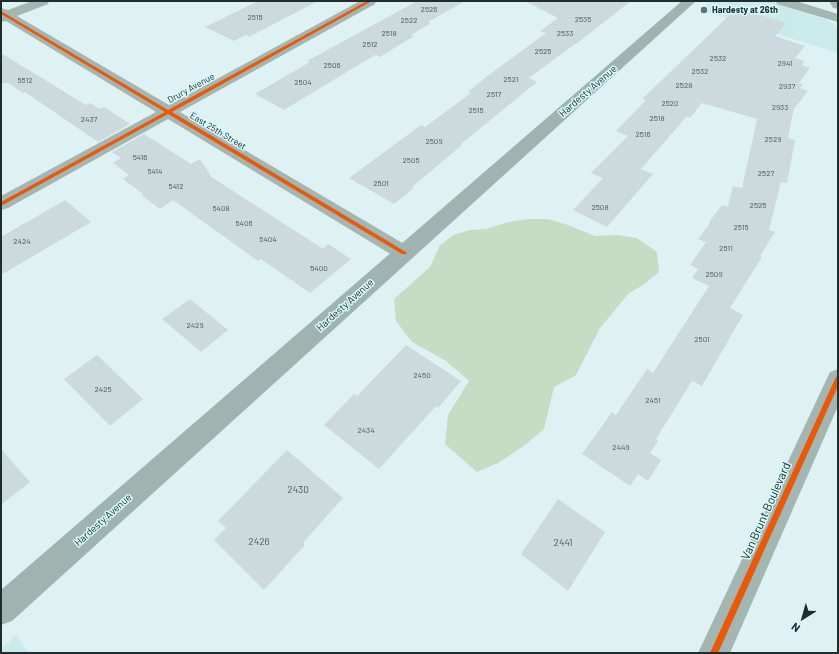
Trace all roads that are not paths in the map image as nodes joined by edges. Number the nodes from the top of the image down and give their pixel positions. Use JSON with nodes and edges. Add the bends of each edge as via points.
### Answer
{"nodes":[{"id":1,"x":43,"y":1,"type":"edge"},
{"id":2,"x":370,"y":1,"type":"edge"},
{"id":3,"x":690,"y":1,"type":"edge"},
{"id":4,"x":782,"y":1,"type":"edge"},
{"id":5,"x":835,"y":1,"type":"edge"},
{"id":6,"x":838,"y":5,"type":"edge"},
{"id":7,"x":3,"y":15,"type":"edge"},
{"id":8,"x":838,"y":18,"type":"edge"},
{"id":9,"x":168,"y":112,"type":"junction"},
{"id":10,"x":1,"y":204,"type":"edge"},
{"id":11,"x":404,"y":253,"type":"junction"},
{"id":12,"x":838,"y":379,"type":"edge"},
{"id":13,"x":1,"y":610,"type":"edge"},
{"id":14,"x":714,"y":653,"type":"edge"}],
"edges":[{"from":1,"to":7,"type":"street"},
{"from":2,"to":9,"type":"street","name":"Drury Avenue"},
{"from":3,"to":11,"type":"main road","name":"Hardesty Avenue"},
{"from":4,"to":8,"type":"street"},
{"from":5,"to":6,"type":"street"},
{"from":7,"to":9,"type":"street","name":"East 25th Street"},
{"from":9,"to":10,"type":"street","name":"Drury Avenue"},
{"from":9,"to":11,"type":"street","name":"East 25th Street"},
{"from":11,"to":13,"type":"main road","name":"Hardesty Avenue"},
{"from":12,"to":14,"type":"street","name":"Van Brunt Boulevard"}]}
